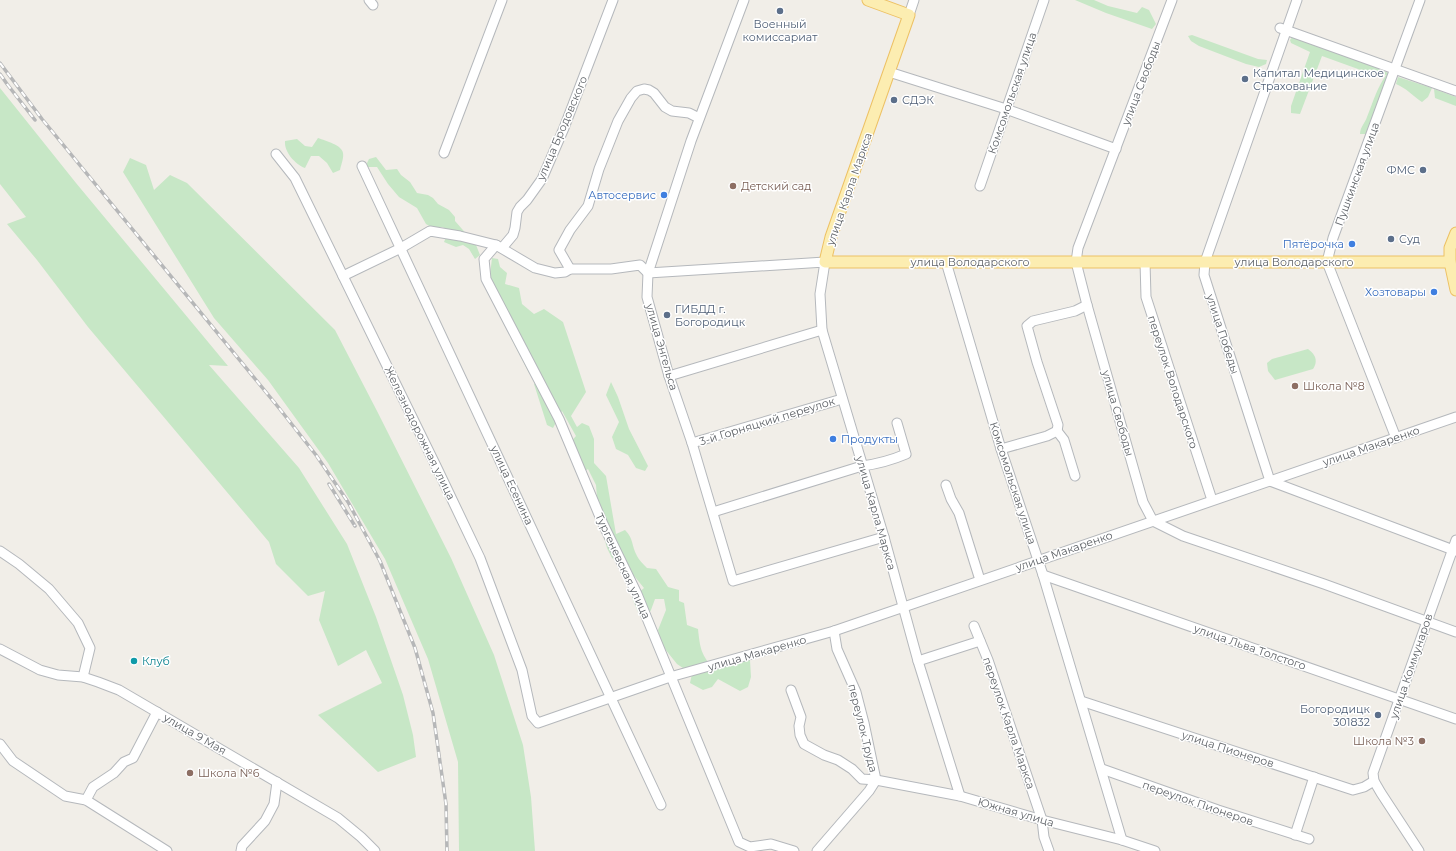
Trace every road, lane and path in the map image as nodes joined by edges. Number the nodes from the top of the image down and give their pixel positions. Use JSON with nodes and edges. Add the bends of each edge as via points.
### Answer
{"nodes":[{"id":1,"x":502,"y":0,"type":"edge"},
{"id":2,"x":613,"y":0,"type":"edge"},
{"id":3,"x":744,"y":0,"type":"edge"},
{"id":4,"x":868,"y":0,"type":"edge"},
{"id":5,"x":914,"y":0,"type":"edge"},
{"id":6,"x":1044,"y":0,"type":"edge"},
{"id":7,"x":1172,"y":0,"type":"edge"},
{"id":8,"x":1297,"y":0,"type":"edge"},
{"id":9,"x":1420,"y":0,"type":"edge"},
{"id":10,"x":909,"y":15,"type":"junction"},
{"id":11,"x":1283,"y":29,"type":"junction"},
{"id":12,"x":1395,"y":70,"type":"junction"},
{"id":13,"x":889,"y":72,"type":"junction"},
{"id":14,"x":1456,"y":91,"type":"edge"},
{"id":15,"x":1006,"y":109,"type":"junction"},
{"id":16,"x":699,"y":118,"type":"junction"},
{"id":17,"x":1116,"y":149,"type":"junction"},
{"id":18,"x":444,"y":153,"type":"dead end"},
{"id":19,"x":276,"y":154,"type":"dead end"},
{"id":20,"x":362,"y":166,"type":"dead end"},
{"id":21,"x":980,"y":186,"type":"dead end"},
{"id":22,"x":1456,"y":233,"type":"edge"},
{"id":23,"x":499,"y":247,"type":"junction"},
{"id":24,"x":401,"y":248,"type":"junction"},
{"id":25,"x":825,"y":262,"type":"junction"},
{"id":26,"x":946,"y":262,"type":"junction"},
{"id":27,"x":1076,"y":262,"type":"junction"},
{"id":28,"x":1146,"y":262,"type":"junction"},
{"id":29,"x":1205,"y":262,"type":"junction"},
{"id":30,"x":1327,"y":262,"type":"junction"},
{"id":31,"x":1453,"y":262,"type":"edge"},
{"id":32,"x":570,"y":269,"type":"junction"},
{"id":33,"x":648,"y":273,"type":"junction"},
{"id":34,"x":343,"y":276,"type":"junction"},
{"id":35,"x":1456,"y":290,"type":"edge"},
{"id":36,"x":1087,"y":305,"type":"junction"},
{"id":37,"x":822,"y":330,"type":"junction"},
{"id":38,"x":669,"y":376,"type":"junction"},
{"id":39,"x":842,"y":399,"type":"junction"},
{"id":40,"x":1456,"y":417,"type":"edge"},
{"id":41,"x":898,"y":422,"type":"dead end"},
{"id":42,"x":1057,"y":431,"type":"junction"},
{"id":43,"x":1396,"y":438,"type":"junction"},
{"id":44,"x":692,"y":443,"type":"junction"},
{"id":45,"x":1001,"y":449,"type":"junction"},
{"id":46,"x":862,"y":466,"type":"junction"},
{"id":47,"x":1075,"y":476,"type":"dead end"},
{"id":48,"x":1270,"y":482,"type":"junction"},
{"id":49,"x":946,"y":486,"type":"dead end"},
{"id":50,"x":1212,"y":500,"type":"junction"},
{"id":51,"x":713,"y":512,"type":"junction"},
{"id":52,"x":1153,"y":520,"type":"junction"},
{"id":53,"x":884,"y":537,"type":"junction"},
{"id":54,"x":1456,"y":540,"type":"edge"},
{"id":55,"x":1454,"y":550,"type":"edge"},
{"id":56,"x":0,"y":551,"type":"edge"},
{"id":57,"x":1037,"y":560,"type":"junction"},
{"id":58,"x":1043,"y":575,"type":"junction"},
{"id":59,"x":980,"y":580,"type":"junction"},
{"id":60,"x":903,"y":606,"type":"junction"},
{"id":61,"x":1427,"y":622,"type":"junction"},
{"id":62,"x":974,"y":626,"type":"dead end"},
{"id":63,"x":834,"y":630,"type":"junction"},
{"id":64,"x":1456,"y":632,"type":"edge"},
{"id":65,"x":980,"y":641,"type":"junction"},
{"id":66,"x":0,"y":649,"type":"edge"},
{"id":67,"x":918,"y":661,"type":"junction"},
{"id":68,"x":83,"y":677,"type":"junction"},
{"id":69,"x":670,"y":677,"type":"junction"},
{"id":70,"x":791,"y":690,"type":"dead end"},
{"id":71,"x":611,"y":698,"type":"junction"},
{"id":72,"x":1400,"y":700,"type":"junction"},
{"id":73,"x":1081,"y":701,"type":"junction"},
{"id":74,"x":157,"y":712,"type":"junction"},
{"id":75,"x":1456,"y":719,"type":"edge"},
{"id":76,"x":538,"y":723,"type":"joint"},
{"id":77,"x":0,"y":744,"type":"edge"},
{"id":78,"x":1102,"y":769,"type":"junction"},
{"id":79,"x":1314,"y":778,"type":"junction"},
{"id":80,"x":876,"y":780,"type":"junction"},
{"id":81,"x":1374,"y":781,"type":"junction"},
{"id":82,"x":276,"y":782,"type":"junction"},
{"id":83,"x":960,"y":796,"type":"junction"},
{"id":84,"x":86,"y":800,"type":"junction"},
{"id":85,"x":662,"y":805,"type":"dead end"},
{"id":86,"x":1042,"y":820,"type":"junction"},
{"id":87,"x":1295,"y":835,"type":"junction"},
{"id":88,"x":1309,"y":839,"type":"dead end"},
{"id":89,"x":1122,"y":840,"type":"junction"},
{"id":90,"x":167,"y":851,"type":"edge"},
{"id":91,"x":241,"y":851,"type":"edge"},
{"id":92,"x":375,"y":851,"type":"edge"},
{"id":93,"x":794,"y":851,"type":"edge"},
{"id":94,"x":817,"y":851,"type":"edge"},
{"id":95,"x":1049,"y":851,"type":"edge"},
{"id":96,"x":1155,"y":851,"type":"edge"},
{"id":97,"x":1419,"y":851,"type":"edge"}],
"edges":[{"from":1,"to":18,"type":"street"},
{"from":2,"to":23,"type":"street","name":"улица Бродовского","via":[[542,179],[517,212],[513,235]]},
{"from":3,"to":16,"type":"street","name":"улица Энгельса"},
{"from":4,"to":10,"type":"main road"},
{"from":5,"to":10,"type":"street","name":"улица Карла Маркса"},
{"from":6,"to":15,"type":"street","name":"Комсомольская улица"},
{"from":7,"to":17,"type":"street","name":"улица Свободы"},
{"from":8,"to":11,"type":"street","name":"улица Победы"},
{"from":9,"to":12,"type":"street","name":"Пушкинская улица"},
{"from":10,"to":13,"type":"main road","name":"улица Карла Маркса"},
{"from":11,"to":12,"type":"street"},
{"from":11,"to":29,"type":"street","name":"улица Победы"},
{"from":12,"to":14,"type":"street"},
{"from":12,"to":30,"type":"street","name":"Пушкинская улица","via":[[1333,238]]},
{"from":13,"to":15,"type":"street"},
{"from":13,"to":25,"type":"main road","name":"улица Карла Маркса","via":[[831,237]]},
{"from":15,"to":17,"type":"street"},
{"from":15,"to":21,"type":"street","name":"Комсомольская улица"},
{"from":16,"to":32,"type":"street","via":[[689,113],[672,111],[648,90],[637,91],[631,98],[618,121],[588,206],[570,230],[560,250]]},
{"from":16,"to":33,"type":"street","name":"улица Энгельса"},
{"from":17,"to":27,"type":"street","name":"улица Свободы","via":[[1078,248]]},
{"from":19,"to":34,"type":"street","name":"Железнодорожная улица","via":[[296,178]]},
{"from":20,"to":24,"type":"street","name":"улица Есенина"},
{"from":22,"to":31,"type":"main road","via":[[1450,248]]},
{"from":23,"to":24,"type":"street","name":"улица Володарского","via":[[430,231]]},
{"from":23,"to":32,"type":"street","name":"улица Володарского","via":[[535,268],[555,273]]},
{"from":23,"to":69,"type":"street","name":"Тургеневская улица","via":[[484,259],[486,279],[559,419],[603,524],[637,594]]},
{"from":24,"to":34,"type":"street","name":"улица Володарского"},
{"from":24,"to":71,"type":"street","name":"улица Есенина"},
{"from":25,"to":26,"type":"main road","name":"улица Володарского"},
{"from":25,"to":33,"type":"street","name":"улица Володарского"},
{"from":25,"to":37,"type":"street","name":"улица Карла Маркса","via":[[820,294]]},
{"from":26,"to":27,"type":"main road","name":"улица Володарского"},
{"from":26,"to":45,"type":"street","name":"Комсомольская улица"},
{"from":27,"to":28,"type":"main road","name":"улица Володарского"},
{"from":27,"to":36,"type":"street","name":"улица Свободы"},
{"from":28,"to":29,"type":"main road","name":"улица Володарского"},
{"from":28,"to":50,"type":"street","name":"переулок Володарского","via":[[1146,296]]},
{"from":29,"to":30,"type":"main road","name":"улица Володарского"},
{"from":29,"to":48,"type":"street","name":"улица Победы","via":[[1204,275]]},
{"from":30,"to":31,"type":"main road","name":"улица Володарского"},
{"from":30,"to":43,"type":"street"},
{"from":31,"to":35,"type":"main road"},
{"from":32,"to":33,"type":"street","name":"улица Володарского","via":[[611,269],[640,265]]},
{"from":33,"to":38,"type":"street","name":"улица Энгельса","via":[[647,297]]},
{"from":34,"to":76,"type":"street","name":"Железнодорожная улица","via":[[480,558],[522,670],[532,716]]},
{"from":36,"to":42,"type":"street","via":[[1075,311],[1033,321],[1027,326],[1058,425]]},
{"from":36,"to":52,"type":"street","name":"улица Свободы","via":[[1143,502]]},
{"from":37,"to":38,"type":"street"},
{"from":37,"to":39,"type":"street","name":"улица Карла Маркса"},
{"from":38,"to":44,"type":"street","name":"улица Энгельса"},
{"from":39,"to":44,"type":"street","name":"3-й Горняцкий переулок"},
{"from":39,"to":46,"type":"street","name":"улица Карла Маркса"},
{"from":40,"to":43,"type":"street","name":"улица Макаренко"},
{"from":41,"to":46,"type":"street","via":[[906,454],[878,464]]},
{"from":42,"to":45,"type":"street"},
{"from":42,"to":47,"type":"street","via":[[1064,440]]},
{"from":43,"to":48,"type":"street","name":"улица Макаренко"},
{"from":44,"to":51,"type":"street","name":"улица Энгельса"},
{"from":45,"to":57,"type":"street","name":"Комсомольская улица"},
{"from":46,"to":51,"type":"street"},
{"from":46,"to":53,"type":"street","name":"улица Карла Маркса"},
{"from":48,"to":50,"type":"street","name":"улица Макаренко"},
{"from":48,"to":55,"type":"street"},
{"from":49,"to":59,"type":"street","via":[[959,513]]},
{"from":50,"to":52,"type":"street","name":"улица Макаренко"},
{"from":51,"to":53,"type":"street","name":"улица Энгельса","via":[[733,582]]},
{"from":52,"to":57,"type":"street","name":"улица Макаренко"},
{"from":52,"to":61,"type":"street","via":[[1183,536]]},
{"from":53,"to":60,"type":"street","name":"улица Карла Маркса"},
{"from":54,"to":55,"type":"street","name":"улица Коммунаров"},
{"from":55,"to":61,"type":"street","name":"улица Коммунаров"},
{"from":56,"to":68,"type":"street","via":[[50,589],[78,623],[90,648]]},
{"from":57,"to":58,"type":"street","name":"Комсомольская улица"},
{"from":57,"to":59,"type":"street","name":"улица Макаренко"},
{"from":58,"to":72,"type":"street","name":"улица Льва Толстого"},
{"from":58,"to":73,"type":"street","name":"Комсомольская улица"},
{"from":59,"to":60,"type":"street","name":"улица Макаренко"},
{"from":60,"to":63,"type":"street","name":"улица Макаренко"},
{"from":60,"to":67,"type":"street","name":"улица Карла Маркса"},
{"from":61,"to":64,"type":"street"},
{"from":61,"to":72,"type":"street","name":"улица Коммунаров"},
{"from":62,"to":65,"type":"street","name":"переулок Карла Маркса"},
{"from":63,"to":69,"type":"street","name":"улица Макаренко"},
{"from":63,"to":80,"type":"street","name":"переулок Труда","via":[[837,649],[856,692]]},
{"from":65,"to":67,"type":"street"},
{"from":65,"to":86,"type":"street","name":"переулок Карла Маркса"},
{"from":66,"to":68,"type":"street","name":"улица 9 Мая","via":[[40,670],[58,675]]},
{"from":67,"to":83,"type":"street","name":"улица Карла Маркса"},
{"from":68,"to":74,"type":"street","name":"улица 9 Мая","via":[[119,690]]},
{"from":69,"to":71,"type":"street","name":"улица Макаренко"},
{"from":69,"to":93,"type":"street","name":"Тургеневская улица","via":[[739,842],[750,847],[771,844]]},
{"from":70,"to":80,"type":"street","name":"Южная улица","via":[[801,717],[800,735],[804,744],[838,760],[862,779]]},
{"from":71,"to":76,"type":"street","name":"улица Макаренко"},
{"from":71,"to":85,"type":"street","name":"улица Есенина"},
{"from":72,"to":75,"type":"street","name":"улица Льва Толстого"},
{"from":72,"to":81,"type":"street","name":"улица Коммунаров","via":[[1373,773]]},
{"from":73,"to":78,"type":"street","name":"Комсомольская улица"},
{"from":73,"to":79,"type":"street","name":"улица Пионеров"},
{"from":74,"to":82,"type":"street","name":"улица 9 Мая"},
{"from":74,"to":84,"type":"street","via":[[133,758],[92,787]]},
{"from":77,"to":84,"type":"street","via":[[13,761],[50,787],[65,796]]},
{"from":78,"to":87,"type":"street","name":"переулок Пионеров"},
{"from":78,"to":89,"type":"street","name":"Комсомольская улица"},
{"from":79,"to":81,"type":"street","name":"улица Пионеров","via":[[1352,790]]},
{"from":79,"to":87,"type":"street"},
{"from":80,"to":83,"type":"street","name":"Южная улица"},
{"from":80,"to":94,"type":"street"},
{"from":81,"to":97,"type":"street"},
{"from":82,"to":91,"type":"street","via":[[274,804],[264,821],[242,846]]},
{"from":82,"to":92,"type":"street","name":"улица 9 Мая","via":[[338,818]]},
{"from":83,"to":86,"type":"street","name":"Южная улица"},
{"from":84,"to":90,"type":"street"},
{"from":86,"to":89,"type":"street","name":"Южная улица"},
{"from":86,"to":95,"type":"street","name":"переулок Карла Маркса"},
{"from":87,"to":88,"type":"street","name":"переулок Пионеров"},
{"from":89,"to":96,"type":"street","name":"Южная улица"}]}
